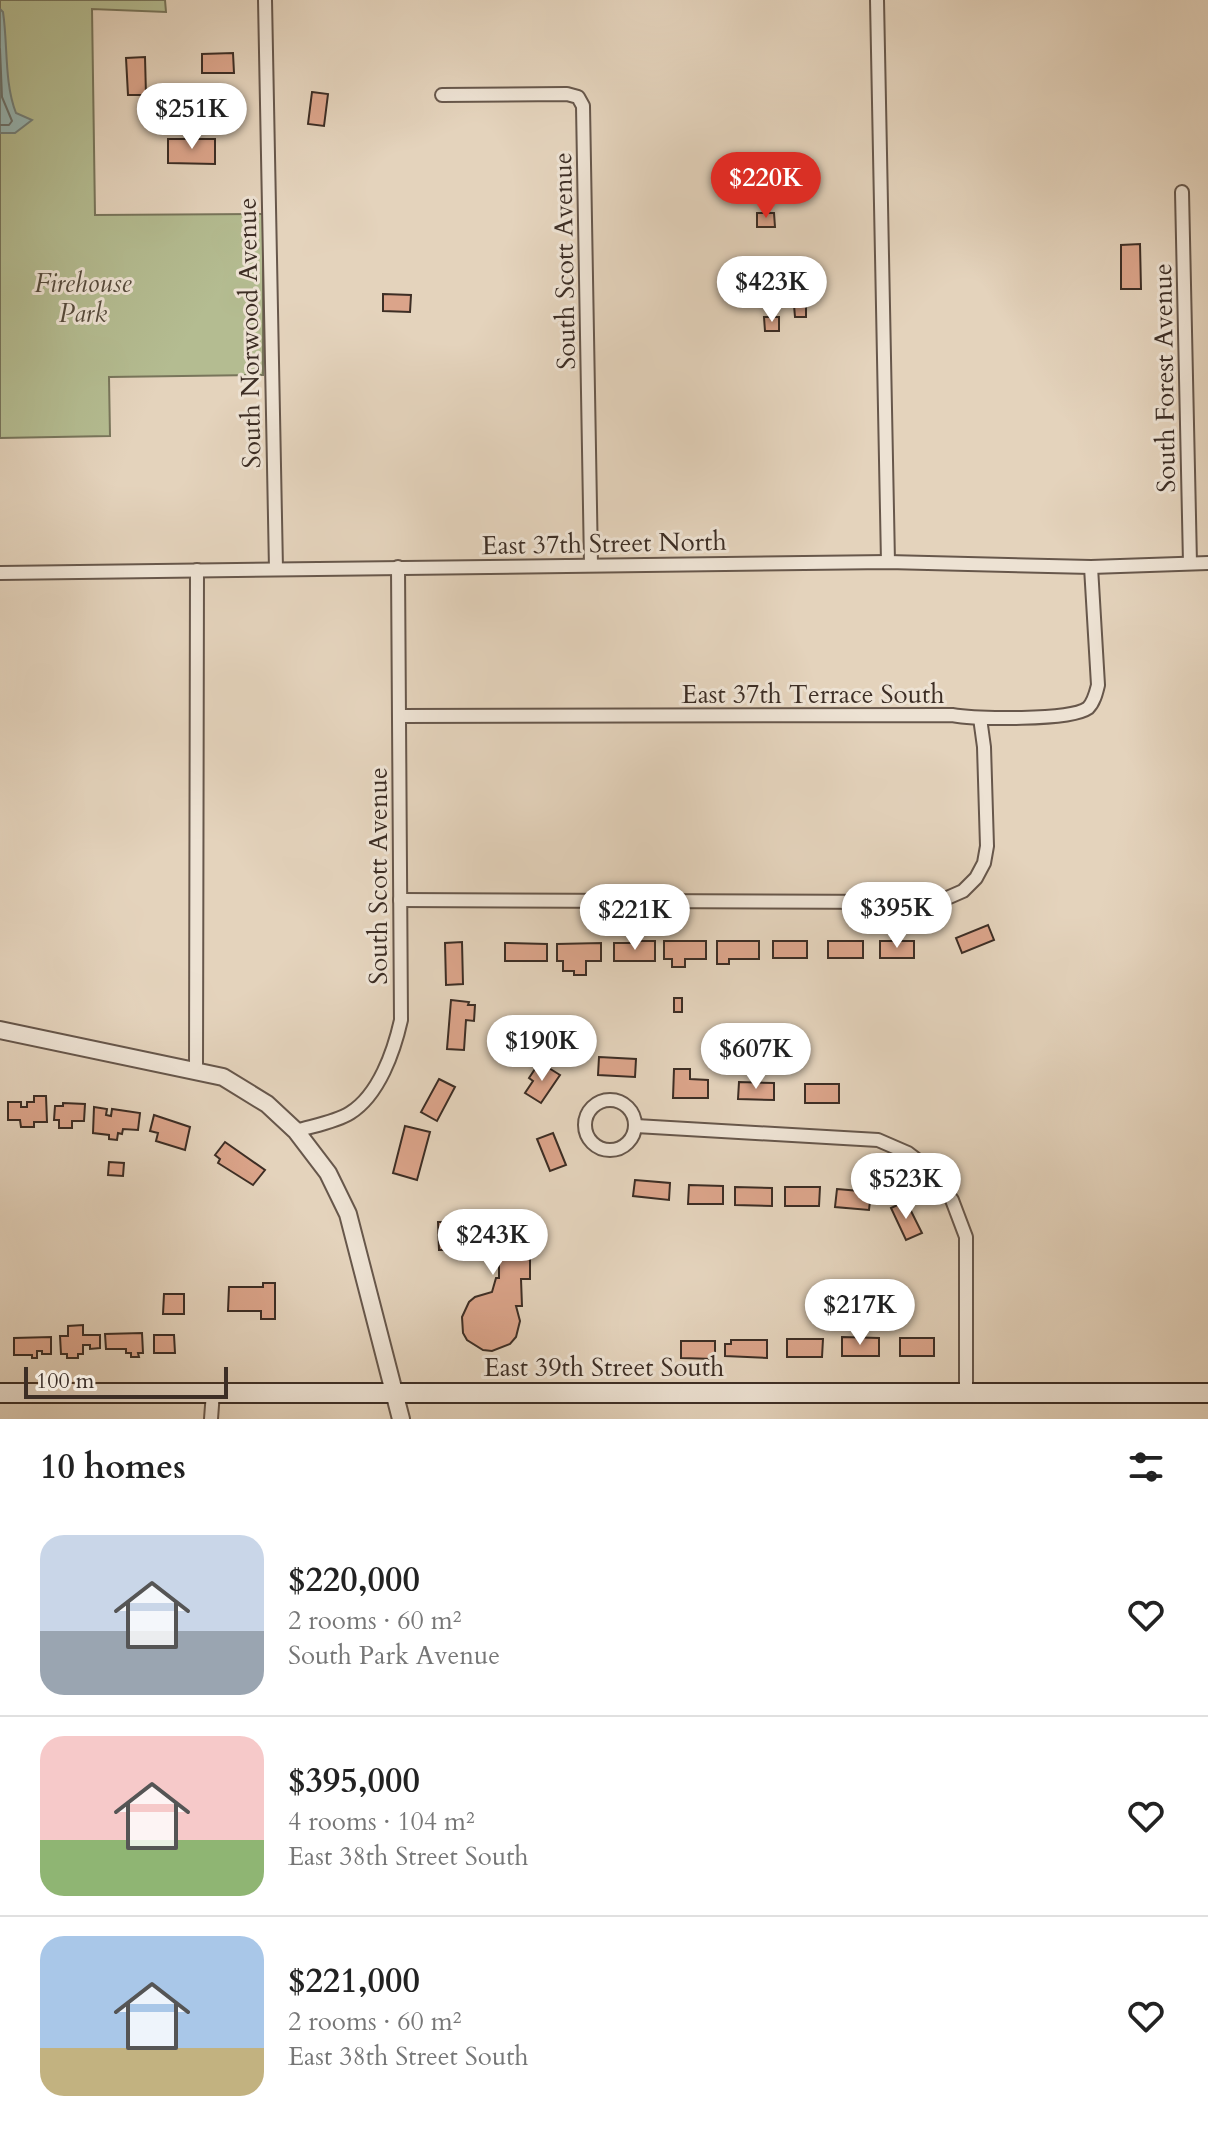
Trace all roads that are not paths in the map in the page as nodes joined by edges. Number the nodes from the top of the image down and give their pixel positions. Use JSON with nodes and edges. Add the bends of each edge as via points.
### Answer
{"nodes":[{"id":1,"x":265,"y":0,"type":"edge"},
{"id":2,"x":877,"y":0,"type":"edge"},
{"id":3,"x":442,"y":95,"type":"dead end"},
{"id":4,"x":1182,"y":192,"type":"dead end"},
{"id":5,"x":888,"y":562,"type":"junction"},
{"id":6,"x":1190,"y":563,"type":"junction"},
{"id":7,"x":1208,"y":563,"type":"edge"},
{"id":8,"x":591,"y":564,"type":"junction"},
{"id":9,"x":398,"y":567,"type":"junction"},
{"id":10,"x":276,"y":569,"type":"junction"},
{"id":11,"x":197,"y":570,"type":"junction"},
{"id":12,"x":1091,"y":571,"type":"junction"},
{"id":13,"x":0,"y":573,"type":"edge"},
{"id":14,"x":399,"y":716,"type":"junction"},
{"id":15,"x":980,"y":718,"type":"junction"},
{"id":16,"x":400,"y":900,"type":"junction"},
{"id":17,"x":0,"y":1030,"type":"edge"},
{"id":18,"x":196,"y":1071,"type":"junction"},
{"id":19,"x":636,"y":1126,"type":"junction"},
{"id":20,"x":296,"y":1131,"type":"junction"},
{"id":21,"x":213,"y":1392,"type":"junction"},
{"id":22,"x":394,"y":1392,"type":"junction"},
{"id":23,"x":0,"y":1393,"type":"edge"},
{"id":24,"x":1208,"y":1393,"type":"edge"},
{"id":25,"x":966,"y":1395,"type":"junction"},
{"id":26,"x":211,"y":1419,"type":"edge"},
{"id":27,"x":401,"y":1419,"type":"edge"}],
"edges":[{"from":1,"to":10,"type":"street","name":"South Norwood Avenue"},
{"from":2,"to":5,"type":"street"},
{"from":3,"to":8,"type":"street","name":"South Scott Avenue","via":[[567,94],[581,102]]},
{"from":4,"to":6,"type":"street","name":"South Forest Avenue"},
{"from":5,"to":8,"type":"street","name":"East 37th Street North"},
{"from":5,"to":12,"type":"street","name":"East 37th Street North"},
{"from":6,"to":7,"type":"street","name":"East 37th Street North"},
{"from":6,"to":12,"type":"street","name":"East 37th Street North"},
{"from":8,"to":9,"type":"street","name":"East 37th Street North"},
{"from":9,"to":10,"type":"street","name":"East 37th Street North"},
{"from":9,"to":14,"type":"street","name":"South Scott Avenue"},
{"from":10,"to":11,"type":"street","name":"East 37th Street North"},
{"from":11,"to":13,"type":"street","name":"East 37th Street North"},
{"from":11,"to":18,"type":"street"},
{"from":12,"to":15,"type":"street","name":"East 37th Terrace South","via":[[1095,698],[1069,715]]},
{"from":14,"to":15,"type":"street","name":"East 37th Terrace South"},
{"from":14,"to":16,"type":"street","name":"South Scott Avenue"},
{"from":15,"to":16,"type":"street","via":[[984,863],[963,891],[947,898]]},
{"from":16,"to":20,"type":"street","name":"South Scott Avenue","via":[[401,1020],[387,1066],[350,1114]]},
{"from":17,"to":18,"type":"street"},
{"from":18,"to":20,"type":"street","via":[[236,1084]]},
{"from":19,"to":19,"type":"street","via":[[630,1108],[612,1099],[593,1106],[585,1123],[591,1142],[609,1150],[627,1144]]},
{"from":19,"to":25,"type":"street","via":[[878,1140],[929,1169],[952,1200],[966,1237]]},
{"from":20,"to":22,"type":"street","via":[[328,1173],[348,1214]]},
{"from":21,"to":22,"type":"main road","name":"East 39th Street South"},
{"from":21,"to":23,"type":"main road","name":"East 39th Street South"},
{"from":21,"to":26,"type":"street"},
{"from":22,"to":25,"type":"main road","name":"East 39th Street South"},
{"from":22,"to":27,"type":"street"},
{"from":24,"to":25,"type":"main road","name":"East 39th Street South"}]}
